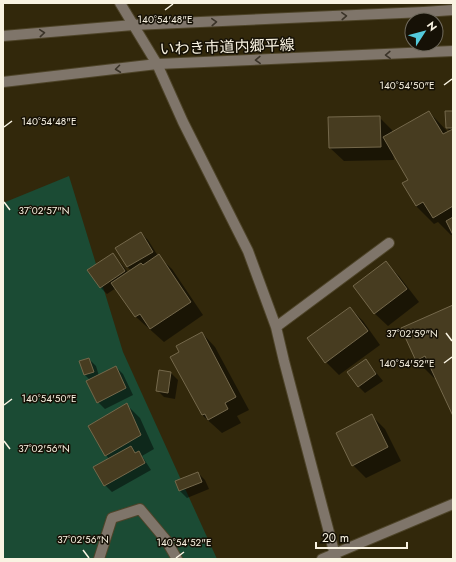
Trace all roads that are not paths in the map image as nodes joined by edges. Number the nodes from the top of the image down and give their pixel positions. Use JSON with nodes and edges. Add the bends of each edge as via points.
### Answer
{"nodes":[{"id":1,"x":120,"y":3,"type":"edge"},
{"id":2,"x":453,"y":10,"type":"edge"},
{"id":3,"x":134,"y":25,"type":"junction"},
{"id":4,"x":3,"y":36,"type":"edge"},
{"id":5,"x":453,"y":51,"type":"edge"},
{"id":6,"x":157,"y":64,"type":"junction"},
{"id":7,"x":3,"y":82,"type":"edge"},
{"id":8,"x":389,"y":243,"type":"dead end"},
{"id":9,"x":276,"y":327,"type":"junction"},
{"id":10,"x":453,"y":504,"type":"edge"},
{"id":11,"x":335,"y":556,"type":"edge"},
{"id":12,"x":99,"y":559,"type":"edge"},
{"id":13,"x":177,"y":559,"type":"edge"},
{"id":14,"x":322,"y":559,"type":"edge"}],
"edges":[{"from":1,"to":3,"type":"street"},
{"from":3,"to":2,"type":"street","name":"いわき市道内郷平線","one_way":true,"bridge":true},
{"from":4,"to":3,"type":"street","name":"いわき市道内郷平線","one_way":true},
{"from":3,"to":6,"type":"street"},
{"from":5,"to":6,"type":"street","name":"いわき市道内郷平線","one_way":true},
{"from":6,"to":7,"type":"street","name":"いわき市道内郷平線","one_way":true},
{"from":6,"to":9,"type":"street","via":[[183,122],[248,251]]},
{"from":8,"to":9,"type":"street"},
{"from":9,"to":11,"type":"street"},
{"from":10,"to":11,"type":"street"},
{"from":11,"to":14,"type":"street"},
{"from":12,"to":13,"type":"street","via":[[112,518],[140,509],[166,540]]}]}
